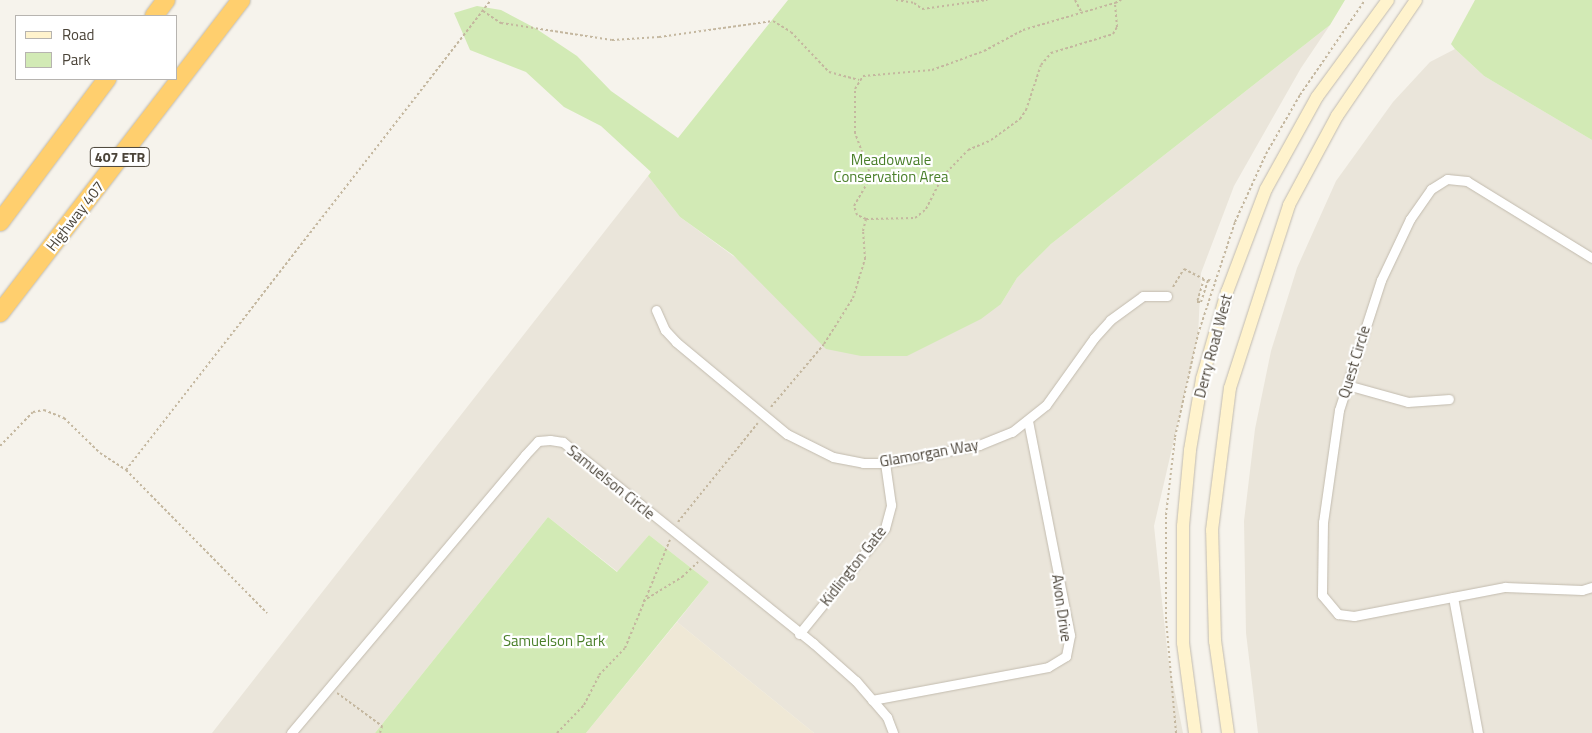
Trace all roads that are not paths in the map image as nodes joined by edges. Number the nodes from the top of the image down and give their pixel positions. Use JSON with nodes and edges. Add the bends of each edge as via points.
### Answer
{"nodes":[{"id":1,"x":166,"y":0,"type":"edge"},
{"id":2,"x":241,"y":0,"type":"edge"},
{"id":3,"x":1388,"y":0,"type":"edge"},
{"id":4,"x":1416,"y":0,"type":"edge"},
{"id":5,"x":155,"y":15,"type":"edge"},
{"id":6,"x":106,"y":80,"type":"edge"},
{"id":7,"x":0,"y":222,"type":"edge"},
{"id":8,"x":1592,"y":258,"type":"edge"},
{"id":9,"x":1167,"y":296,"type":"road end"},
{"id":10,"x":656,"y":310,"type":"dead end"},
{"id":11,"x":0,"y":313,"type":"edge"},
{"id":12,"x":1347,"y":385,"type":"junction"},
{"id":13,"x":1449,"y":399,"type":"dead end"},
{"id":14,"x":1028,"y":421,"type":"junction"},
{"id":15,"x":885,"y":463,"type":"junction"},
{"id":16,"x":1592,"y":587,"type":"edge"},
{"id":17,"x":1453,"y":597,"type":"junction"},
{"id":18,"x":799,"y":634,"type":"junction"},
{"id":19,"x":872,"y":700,"type":"junction"},
{"id":20,"x":291,"y":733,"type":"edge"},
{"id":21,"x":893,"y":733,"type":"edge"},
{"id":22,"x":1195,"y":733,"type":"edge"},
{"id":23,"x":1228,"y":733,"type":"edge"},
{"id":24,"x":1478,"y":733,"type":"edge"}],
"edges":[{"from":1,"to":5,"type":"highway"},
{"from":2,"to":11,"type":"highway","name":"Highway 407","number":"407 ETR"},
{"from":3,"to":22,"type":"main road","name":"Derry Road West","via":[[1317,97],[1266,189],[1228,292],[1202,380],[1190,450],[1183,526],[1183,643]]},
{"from":4,"to":23,"type":"main road","name":"Derry Road West","via":[[1337,116],[1289,205],[1230,388],[1212,530],[1215,641]]},
{"from":6,"to":7,"type":"highway"},
{"from":8,"to":12,"type":"street","name":"Quest Circle","via":[[1466,181],[1441,180],[1426,197],[1381,280]]},
{"from":9,"to":14,"type":"street","name":"Glamorgan Way","via":[[1143,296],[1110,320],[1046,405]]},
{"from":10,"to":15,"type":"street","name":"Glamorgan Way","via":[[665,330],[676,342],[787,434],[833,457]]},
{"from":12,"to":13,"type":"street","via":[[1408,402]]},
{"from":12,"to":17,"type":"street","name":"Quest Circle","via":[[1338,418],[1326,499],[1322,596],[1338,614],[1354,616]]},
{"from":14,"to":15,"type":"street","name":"Glamorgan Way","via":[[999,438],[979,445]]},
{"from":14,"to":19,"type":"street","name":"Avon Drive","via":[[1070,635],[1066,656],[1048,667]]},
{"from":15,"to":18,"type":"street","name":"Kidlington Gate","via":[[891,505],[885,528]]},
{"from":16,"to":17,"type":"street","name":"Quest Circle","via":[[1576,590],[1519,586]]},
{"from":17,"to":24,"type":"street"},
{"from":18,"to":19,"type":"street","name":"Samuelson Circle","via":[[856,681]]},
{"from":18,"to":20,"type":"street","name":"Samuelson Circle","via":[[562,442],[538,441]]},
{"from":19,"to":21,"type":"street","name":"Samuelson Circle","via":[[887,718]]}]}
